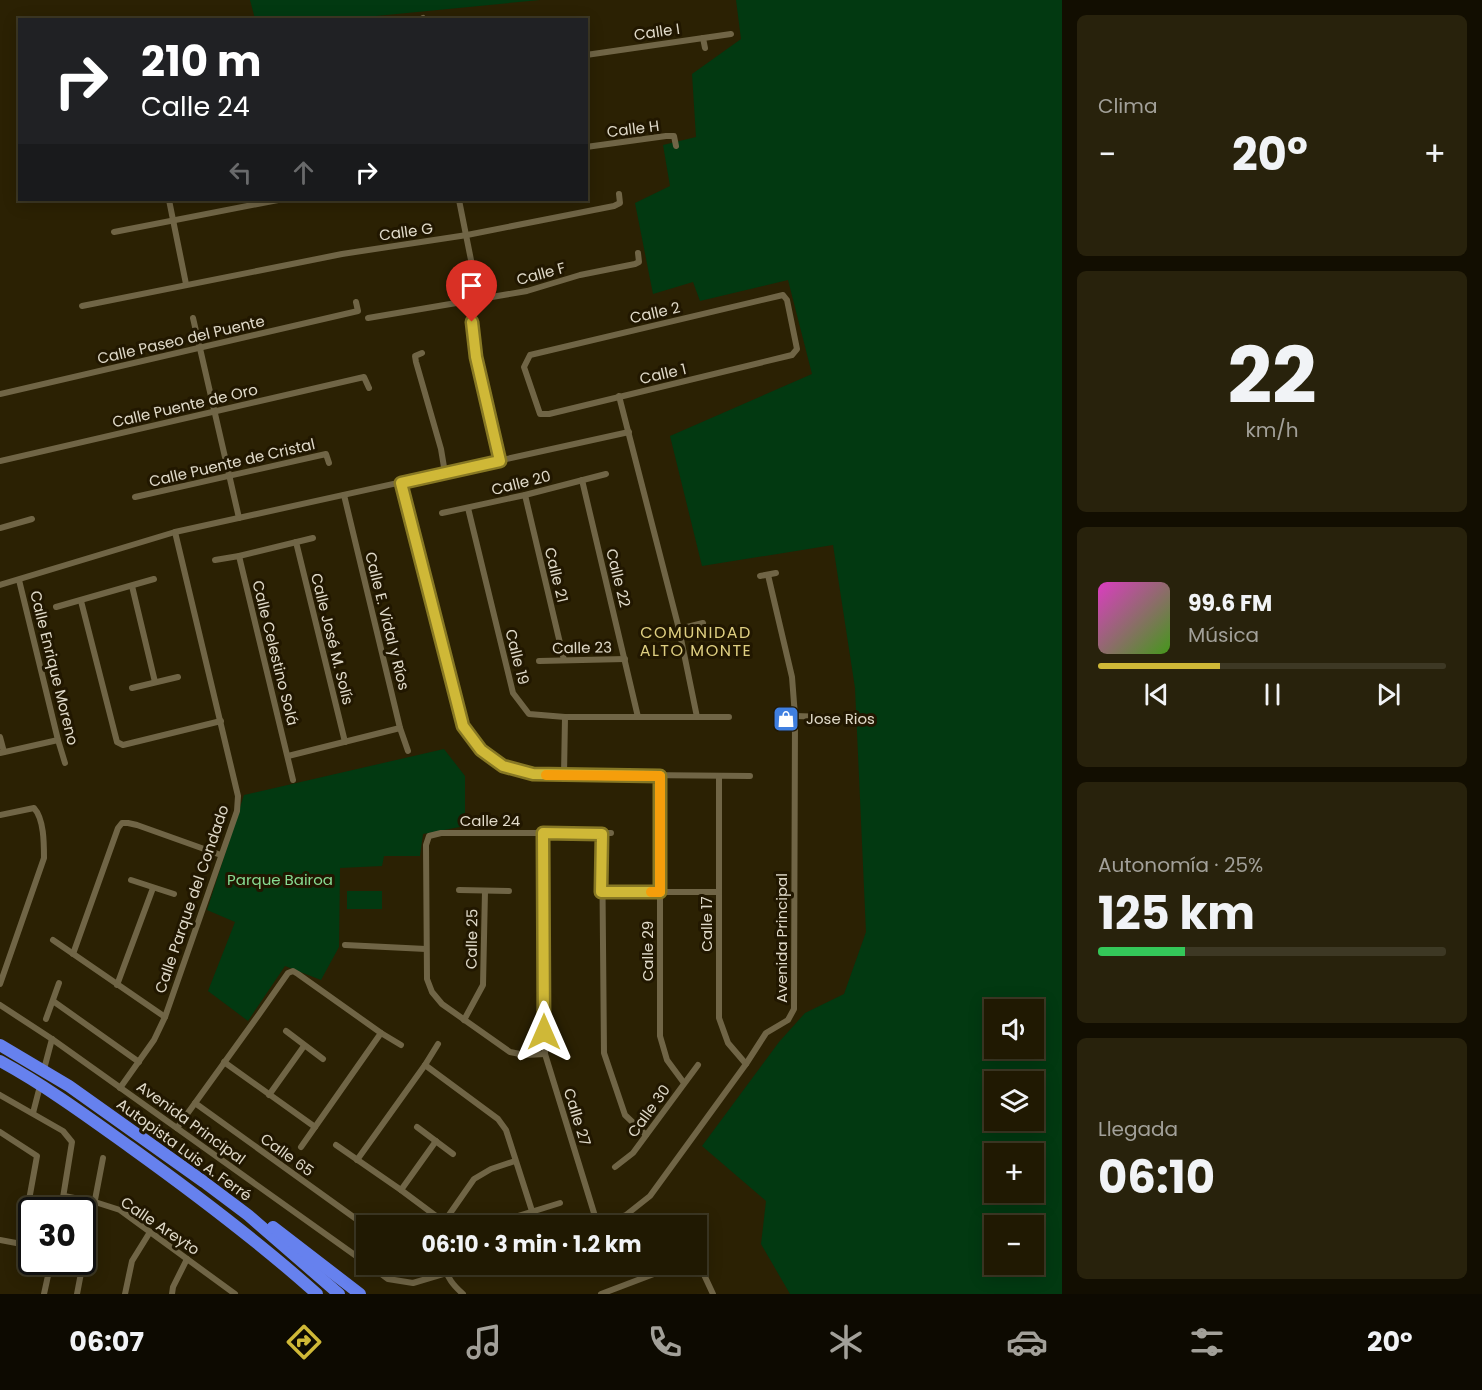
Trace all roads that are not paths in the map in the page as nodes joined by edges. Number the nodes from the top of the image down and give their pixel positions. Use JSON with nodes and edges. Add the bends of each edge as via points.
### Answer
{"nodes":[{"id":1,"x":731,"y":34,"type":"dead end"},
{"id":2,"x":703,"y":38,"type":"junction"},
{"id":3,"x":705,"y":48,"type":"dead end"},
{"id":4,"x":588,"y":55,"type":"edge"},
{"id":5,"x":676,"y":146,"type":"dead end"},
{"id":6,"x":588,"y":147,"type":"edge"},
{"id":7,"x":619,"y":194,"type":"dead end"},
{"id":8,"x":169,"y":201,"type":"edge"},
{"id":9,"x":273,"y":201,"type":"edge"},
{"id":10,"x":459,"y":201,"type":"edge"},
{"id":11,"x":173,"y":220,"type":"junction"},
{"id":12,"x":114,"y":232,"type":"dead end"},
{"id":13,"x":467,"y":236,"type":"junction"},
{"id":14,"x":638,"y":253,"type":"dead end"},
{"id":15,"x":186,"y":284,"type":"junction"},
{"id":16,"x":471,"y":301,"type":"junction"},
{"id":17,"x":356,"y":302,"type":"dead end"},
{"id":18,"x":82,"y":306,"type":"dead end"},
{"id":19,"x":194,"y":318,"type":"dead end"},
{"id":20,"x":368,"y":318,"type":"dead end"},
{"id":21,"x":200,"y":348,"type":"junction"},
{"id":22,"x":422,"y":353,"type":"dead end"},
{"id":23,"x":792,"y":355,"type":"joint"},
{"id":24,"x":369,"y":388,"type":"dead end"},
{"id":25,"x":0,"y":394,"type":"edge"},
{"id":26,"x":619,"y":396,"type":"junction"},
{"id":27,"x":214,"y":412,"type":"junction"},
{"id":28,"x":540,"y":414,"type":"joint"},
{"id":29,"x":629,"y":432,"type":"junction"},
{"id":30,"x":0,"y":461,"type":"edge"},
{"id":31,"x":500,"y":461,"type":"junction"},
{"id":32,"x":329,"y":463,"type":"dead end"},
{"id":33,"x":445,"y":473,"type":"junction"},
{"id":34,"x":606,"y":474,"type":"dead end"},
{"id":35,"x":229,"y":476,"type":"junction"},
{"id":36,"x":582,"y":480,"type":"junction"},
{"id":37,"x":401,"y":483,"type":"junction"},
{"id":38,"x":344,"y":495,"type":"junction"},
{"id":39,"x":525,"y":495,"type":"junction"},
{"id":40,"x":135,"y":497,"type":"dead end"},
{"id":41,"x":468,"y":508,"type":"junction"},
{"id":42,"x":442,"y":513,"type":"dead end"},
{"id":43,"x":239,"y":518,"type":"junction"},
{"id":44,"x":32,"y":519,"type":"dead end"},
{"id":45,"x":0,"y":528,"type":"edge"},
{"id":46,"x":175,"y":532,"type":"junction"},
{"id":47,"x":313,"y":538,"type":"dead end"},
{"id":48,"x":296,"y":542,"type":"junction"},
{"id":49,"x":239,"y":556,"type":"junction"},
{"id":50,"x":215,"y":560,"type":"dead end"},
{"id":51,"x":776,"y":573,"type":"dead end"},
{"id":52,"x":768,"y":575,"type":"junction"},
{"id":53,"x":760,"y":576,"type":"dead end"},
{"id":54,"x":20,"y":579,"type":"junction"},
{"id":55,"x":154,"y":579,"type":"dead end"},
{"id":56,"x":0,"y":585,"type":"edge"},
{"id":57,"x":132,"y":586,"type":"junction"},
{"id":58,"x":81,"y":601,"type":"junction"},
{"id":59,"x":56,"y":607,"type":"dead end"},
{"id":60,"x":703,"y":622,"type":"dead end"},
{"id":61,"x":679,"y":629,"type":"junction"},
{"id":62,"x":625,"y":659,"type":"junction"},
{"id":63,"x":564,"y":660,"type":"junction"},
{"id":64,"x":539,"y":661,"type":"dead end"},
{"id":65,"x":178,"y":677,"type":"dead end"},
{"id":66,"x":155,"y":682,"type":"junction"},
{"id":67,"x":132,"y":688,"type":"dead end"},
{"id":68,"x":795,"y":716,"type":"junction"},
{"id":69,"x":565,"y":717,"type":"junction"},
{"id":70,"x":638,"y":717,"type":"junction"},
{"id":71,"x":697,"y":717,"type":"junction"},
{"id":72,"x":729,"y":717,"type":"dead end"},
{"id":73,"x":827,"y":717,"type":"dead end"},
{"id":74,"x":221,"y":721,"type":"junction"},
{"id":75,"x":400,"y":728,"type":"junction"},
{"id":76,"x":0,"y":737,"type":"edge"},
{"id":77,"x":58,"y":740,"type":"junction"},
{"id":78,"x":345,"y":742,"type":"junction"},
{"id":79,"x":408,"y":751,"type":"dead end"},
{"id":80,"x":2,"y":753,"type":"edge"},
{"id":81,"x":288,"y":756,"type":"junction"},
{"id":82,"x":65,"y":763,"type":"dead end"},
{"id":83,"x":564,"y":775,"type":"junction"},
{"id":84,"x":660,"y":776,"type":"junction"},
{"id":85,"x":719,"y":776,"type":"junction"},
{"id":86,"x":750,"y":776,"type":"dead end"},
{"id":87,"x":293,"y":780,"type":"dead end"},
{"id":88,"x":0,"y":815,"type":"edge"},
{"id":89,"x":543,"y":833,"type":"junction"},
{"id":90,"x":611,"y":833,"type":"dead end"},
{"id":91,"x":602,"y":834,"type":"junction"},
{"id":92,"x":221,"y":855,"type":"junction"},
{"id":93,"x":131,"y":880,"type":"dead end"},
{"id":94,"x":153,"y":888,"type":"junction"},
{"id":95,"x":459,"y":890,"type":"dead end"},
{"id":96,"x":485,"y":891,"type":"junction"},
{"id":97,"x":509,"y":891,"type":"dead end"},
{"id":98,"x":601,"y":892,"type":"junction"},
{"id":99,"x":660,"y":892,"type":"junction"},
{"id":100,"x":718,"y":892,"type":"junction"},
{"id":101,"x":174,"y":894,"type":"dead end"},
{"id":102,"x":53,"y":940,"type":"dead end"},
{"id":103,"x":345,"y":945,"type":"dead end"},
{"id":104,"x":426,"y":949,"type":"junction"},
{"id":105,"x":73,"y":954,"type":"junction"},
{"id":106,"x":0,"y":959,"type":"edge"},
{"id":107,"x":8,"y":962,"type":"junction"},
{"id":108,"x":59,"y":983,"type":"dead end"},
{"id":109,"x":0,"y":984,"type":"edge"},
{"id":110,"x":117,"y":985,"type":"junction"},
{"id":111,"x":53,"y":1001,"type":"junction"},
{"id":112,"x":0,"y":1005,"type":"edge"},
{"id":113,"x":165,"y":1017,"type":"junction"},
{"id":114,"x":46,"y":1018,"type":"dead end"},
{"id":115,"x":464,"y":1020,"type":"junction"},
{"id":116,"x":286,"y":1032,"type":"dead end"},
{"id":117,"x":381,"y":1033,"type":"junction"},
{"id":118,"x":52,"y":1039,"type":"junction"},
{"id":119,"x":438,"y":1044,"type":"dead end"},
{"id":120,"x":0,"y":1045,"type":"edge"},
{"id":121,"x":400,"y":1045,"type":"dead end"},
{"id":122,"x":304,"y":1046,"type":"junction"},
{"id":123,"x":545,"y":1054,"type":"junction"},
{"id":124,"x":323,"y":1059,"type":"dead end"},
{"id":125,"x":0,"y":1061,"type":"edge"},
{"id":126,"x":139,"y":1062,"type":"junction"},
{"id":127,"x":224,"y":1062,"type":"junction"},
{"id":128,"x":746,"y":1064,"type":"junction"},
{"id":129,"x":425,"y":1065,"type":"junction"},
{"id":130,"x":698,"y":1065,"type":"dead end"},
{"id":131,"x":684,"y":1083,"type":"junction"},
{"id":132,"x":120,"y":1088,"type":"junction"},
{"id":133,"x":0,"y":1095,"type":"edge"},
{"id":134,"x":269,"y":1095,"type":"junction"},
{"id":135,"x":195,"y":1103,"type":"junction"},
{"id":136,"x":33,"y":1113,"type":"junction"},
{"id":137,"x":315,"y":1127,"type":"junction"},
{"id":138,"x":417,"y":1127,"type":"dead end"},
{"id":139,"x":177,"y":1128,"type":"junction"},
{"id":140,"x":0,"y":1132,"type":"edge"},
{"id":141,"x":646,"y":1135,"type":"junction"},
{"id":142,"x":436,"y":1141,"type":"junction"},
{"id":143,"x":336,"y":1145,"type":"dead end"},
{"id":144,"x":301,"y":1147,"type":"dead end"},
{"id":145,"x":453,"y":1154,"type":"dead end"},
{"id":146,"x":103,"y":1158,"type":"dead end"},
{"id":147,"x":357,"y":1160,"type":"junction"},
{"id":148,"x":515,"y":1161,"type":"junction"},
{"id":149,"x":615,"y":1167,"type":"dead end"},
{"id":150,"x":401,"y":1190,"type":"junction"},
{"id":151,"x":64,"y":1196,"type":"joint"},
{"id":152,"x":30,"y":1197,"type":"edge"},
{"id":153,"x":69,"y":1197,"type":"edge"},
{"id":154,"x":96,"y":1197,"type":"edge"},
{"id":155,"x":96,"y":1202,"type":"edge"},
{"id":156,"x":560,"y":1203,"type":"dead end"},
{"id":157,"x":532,"y":1211,"type":"junction"},
{"id":158,"x":248,"y":1215,"type":"junction"},
{"id":159,"x":432,"y":1215,"type":"edge"},
{"id":160,"x":449,"y":1215,"type":"edge"},
{"id":161,"x":521,"y":1215,"type":"edge"},
{"id":162,"x":596,"y":1215,"type":"edge"},
{"id":163,"x":626,"y":1215,"type":"edge"},
{"id":164,"x":356,"y":1219,"type":"edge"},
{"id":165,"x":150,"y":1232,"type":"junction"},
{"id":166,"x":0,"y":1240,"type":"edge"},
{"id":167,"x":18,"y":1243,"type":"edge"},
{"id":168,"x":356,"y":1256,"type":"edge"},
{"id":169,"x":187,"y":1259,"type":"junction"},
{"id":170,"x":48,"y":1275,"type":"edge"},
{"id":171,"x":81,"y":1275,"type":"edge"},
{"id":172,"x":382,"y":1275,"type":"edge"},
{"id":173,"x":442,"y":1275,"type":"edge"},
{"id":174,"x":447,"y":1275,"type":"edge"},
{"id":175,"x":651,"y":1275,"type":"edge"},
{"id":176,"x":704,"y":1275,"type":"edge"},
{"id":177,"x":44,"y":1294,"type":"edge"},
{"id":178,"x":77,"y":1294,"type":"edge"},
{"id":179,"x":125,"y":1294,"type":"edge"},
{"id":180,"x":172,"y":1294,"type":"edge"},
{"id":181,"x":235,"y":1294,"type":"edge"},
{"id":182,"x":317,"y":1294,"type":"edge"},
{"id":183,"x":339,"y":1294,"type":"edge"},
{"id":184,"x":360,"y":1294,"type":"edge"},
{"id":185,"x":463,"y":1294,"type":"edge"},
{"id":186,"x":601,"y":1294,"type":"edge"},
{"id":187,"x":713,"y":1294,"type":"edge"}],
"edges":[{"from":1,"to":2,"type":"street","name":"Calle I"},
{"from":2,"to":3,"type":"street"},
{"from":2,"to":4,"type":"street","name":"Calle I"},
{"from":5,"to":6,"type":"street","name":"Calle H","via":[[674,136],[666,136]]},
{"from":7,"to":13,"type":"street","name":"Calle G","via":[[620,203],[614,206]]},
{"from":8,"to":11,"type":"street"},
{"from":9,"to":11,"type":"street"},
{"from":10,"to":13,"type":"street"},
{"from":11,"to":12,"type":"street"},
{"from":11,"to":15,"type":"street"},
{"from":13,"to":15,"type":"street","name":"Calle G","via":[[342,254]]},
{"from":13,"to":16,"type":"street","via":[[472,265]]},
{"from":14,"to":16,"type":"street","name":"Calle F","via":[[639,262],[635,264]]},
{"from":15,"to":18,"type":"street","name":"Calle G"},
{"from":16,"to":20,"type":"street","name":"Calle F"},
{"from":16,"to":31,"type":"street","via":[[476,357]]},
{"from":17,"to":21,"type":"street","name":"Calle Paseo del Puente","via":[[358,311]]},
{"from":19,"to":21,"type":"street"},
{"from":21,"to":25,"type":"street","name":"Calle Paseo del Puente"},
{"from":21,"to":27,"type":"street"},
{"from":22,"to":33,"type":"street","via":[[415,356]]},
{"from":23,"to":26,"type":"street","name":"Calle 1"},
{"from":23,"to":28,"type":"street","name":"Calle 2","via":[[797,349],[783,295],[530,355],[524,367]]},
{"from":24,"to":27,"type":"street","name":"Calle Puente de Oro","via":[[364,377]]},
{"from":26,"to":28,"type":"street","name":"Calle 1"},
{"from":26,"to":29,"type":"street"},
{"from":27,"to":30,"type":"street","name":"Calle Puente de Oro"},
{"from":27,"to":35,"type":"street"},
{"from":29,"to":31,"type":"street"},
{"from":29,"to":61,"type":"street"},
{"from":31,"to":33,"type":"street"},
{"from":32,"to":35,"type":"street","name":"Calle Puente de Cristal","via":[[326,454]]},
{"from":33,"to":37,"type":"street"},
{"from":34,"to":36,"type":"street","name":"Calle 20"},
{"from":35,"to":40,"type":"street","name":"Calle Puente de Cristal"},
{"from":35,"to":43,"type":"street"},
{"from":36,"to":39,"type":"street","name":"Calle 20"},
{"from":36,"to":62,"type":"street","name":"Calle 22"},
{"from":37,"to":38,"type":"street"},
{"from":37,"to":83,"type":"street","via":[[463,726],[481,750],[503,766],[533,774]]},
{"from":38,"to":43,"type":"street"},
{"from":38,"to":75,"type":"street","name":"Calle E. Vidal y Ríos"},
{"from":39,"to":41,"type":"street","name":"Calle 20"},
{"from":39,"to":63,"type":"street","name":"Calle 21"},
{"from":41,"to":42,"type":"street","name":"Calle 20"},
{"from":41,"to":69,"type":"street","name":"Calle 19","via":[[513,693],[529,714]]},
{"from":43,"to":46,"type":"street"},
{"from":44,"to":45,"type":"street"},
{"from":46,"to":54,"type":"street"},
{"from":46,"to":74,"type":"street","name":"Calle Parque del Condado"},
{"from":47,"to":48,"type":"street"},
{"from":48,"to":49,"type":"street"},
{"from":48,"to":78,"type":"street","name":"Calle José M. Solís"},
{"from":49,"to":50,"type":"street"},
{"from":49,"to":81,"type":"street","name":"Calle Celestino Solá"},
{"from":51,"to":52,"type":"street"},
{"from":52,"to":53,"type":"street"},
{"from":52,"to":68,"type":"street","name":"Avenida Principal","via":[[792,677]]},
{"from":54,"to":56,"type":"street"},
{"from":54,"to":77,"type":"street","name":"Calle Enrique Moreno"},
{"from":55,"to":57,"type":"street"},
{"from":57,"to":58,"type":"street"},
{"from":57,"to":66,"type":"street"},
{"from":58,"to":59,"type":"street"},
{"from":58,"to":74,"type":"street","via":[[117,742],[123,745]]},
{"from":60,"to":61,"type":"street"},
{"from":61,"to":71,"type":"street"},
{"from":62,"to":63,"type":"street","name":"Calle 23"},
{"from":62,"to":70,"type":"street","name":"Calle 22"},
{"from":63,"to":64,"type":"street","name":"Calle 23"},
{"from":65,"to":66,"type":"street"},
{"from":66,"to":67,"type":"street"},
{"from":68,"to":73,"type":"street"},
{"from":68,"to":128,"type":"street","name":"Avenida Principal","via":[[794,1010],[788,1020],[766,1033]]},
{"from":69,"to":70,"type":"street","name":"Calle 19"},
{"from":69,"to":83,"type":"street"},
{"from":70,"to":71,"type":"street","name":"Calle 19"},
{"from":71,"to":72,"type":"street","name":"Calle 19"},
{"from":74,"to":92,"type":"street","name":"Calle Parque del Condado","via":[[238,796],[237,811]]},
{"from":75,"to":78,"type":"street"},
{"from":75,"to":79,"type":"street","name":"Calle E. Vidal y Ríos"},
{"from":76,"to":80,"type":"street"},
{"from":77,"to":80,"type":"street"},
{"from":77,"to":82,"type":"street","name":"Calle Enrique Moreno"},
{"from":78,"to":81,"type":"street"},
{"from":81,"to":87,"type":"street","name":"Calle Celestino Solá"},
{"from":83,"to":84,"type":"street"},
{"from":84,"to":85,"type":"street"},
{"from":84,"to":99,"type":"street","name":"Calle 29"},
{"from":85,"to":86,"type":"street"},
{"from":85,"to":100,"type":"street","name":"Calle 17"},
{"from":88,"to":107,"type":"street","via":[[34,808],[44,837],[44,858]]},
{"from":89,"to":91,"type":"street","name":"Calle 24"},
{"from":89,"to":104,"type":"street","name":"Calle 24","via":[[429,836]]},
{"from":89,"to":123,"type":"street","name":"Calle 27"},
{"from":90,"to":91,"type":"street","name":"Calle 24"},
{"from":91,"to":98,"type":"street"},
{"from":92,"to":105,"type":"street","via":[[122,823]]},
{"from":92,"to":113,"type":"street","name":"Calle Parque del Condado"},
{"from":93,"to":94,"type":"street"},
{"from":94,"to":101,"type":"street"},
{"from":94,"to":110,"type":"street"},
{"from":95,"to":96,"type":"street"},
{"from":96,"to":97,"type":"street"},
{"from":96,"to":115,"type":"street","name":"Calle 25","via":[[483,984]]},
{"from":98,"to":99,"type":"street"},
{"from":98,"to":141,"type":"street","via":[[604,1053],[625,1115]]},
{"from":99,"to":100,"type":"street"},
{"from":99,"to":131,"type":"street","name":"Calle 29","via":[[660,1036],[667,1060]]},
{"from":100,"to":128,"type":"street","name":"Calle 17","via":[[718,1018],[728,1043]]},
{"from":102,"to":105,"type":"street"},
{"from":103,"to":104,"type":"street"},
{"from":104,"to":115,"type":"street","name":"Calle 24","via":[[427,979],[432,992]]},
{"from":105,"to":110,"type":"street"},
{"from":106,"to":107,"type":"street"},
{"from":107,"to":109,"type":"street"},
{"from":108,"to":111,"type":"street"},
{"from":110,"to":113,"type":"street"},
{"from":111,"to":114,"type":"street"},
{"from":111,"to":126,"type":"street"},
{"from":112,"to":118,"type":"street","name":"Avenida Principal"},
{"from":113,"to":126,"type":"street","name":"Calle Parque del Condado"},
{"from":115,"to":123,"type":"street","name":"Calle 24","via":[[510,1052]]},
{"from":116,"to":122,"type":"street"},
{"from":117,"to":121,"type":"street"},
{"from":117,"to":127,"type":"street","via":[[293,971]]},
{"from":117,"to":137,"type":"street"},
{"from":118,"to":132,"type":"street","name":"Avenida Principal"},
{"from":118,"to":136,"type":"street"},
{"from":119,"to":129,"type":"street"},
{"from":120,"to":158,"type":"highway","name":"Autopista Luis A. Ferré","via":[[69,1086]]},
{"from":122,"to":124,"type":"street"},
{"from":122,"to":134,"type":"street"},
{"from":123,"to":162,"type":"street","name":"Calle 27"},
{"from":125,"to":182,"type":"highway","name":"Autopista Luis A. Ferré","via":[[60,1098],[190,1190]]},
{"from":126,"to":132,"type":"street","name":"Calle Parque del Condado"},
{"from":127,"to":134,"type":"street"},
{"from":127,"to":135,"type":"street"},
{"from":128,"to":163,"type":"street","name":"Avenida Principal","via":[[650,1196]]},
{"from":129,"to":147,"type":"street"},
{"from":129,"to":148,"type":"street","via":[[498,1119],[506,1130]]},
{"from":130,"to":131,"type":"street","name":"Calle 30"},
{"from":131,"to":141,"type":"street","name":"Calle 30"},
{"from":132,"to":139,"type":"street","name":"Avenida Principal"},
{"from":133,"to":136,"type":"street"},
{"from":134,"to":137,"type":"street"},
{"from":135,"to":139,"type":"street"},
{"from":135,"to":164,"type":"street","name":"Calle 65"},
{"from":136,"to":151,"type":"street","via":[[63,1131],[72,1142]]},
{"from":137,"to":144,"type":"street"},
{"from":138,"to":142,"type":"street"},
{"from":139,"to":168,"type":"street","name":"Avenida Principal"},
{"from":140,"to":152,"type":"street","via":[[37,1156]]},
{"from":141,"to":149,"type":"street","name":"Calle 30","via":[[633,1153]]},
{"from":142,"to":145,"type":"street"},
{"from":142,"to":150,"type":"street"},
{"from":143,"to":147,"type":"street"},
{"from":146,"to":154,"type":"street"},
{"from":147,"to":150,"type":"street"},
{"from":148,"to":157,"type":"street"},
{"from":148,"to":160,"type":"street","via":[[474,1179]]},
{"from":150,"to":159,"type":"street"},
{"from":151,"to":153,"type":"street","name":"Calle Areyto"},
{"from":155,"to":165,"type":"street","name":"Calle Areyto","via":[[120,1210]]},
{"from":156,"to":157,"type":"street"},
{"from":157,"to":161,"type":"street"},
{"from":158,"to":183,"type":"highway","name":"Autopista Luis A. Ferré"},
{"from":158,"to":184,"type":"highway","via":[[276,1229]]},
{"from":165,"to":169,"type":"street","name":"Calle Areyto"},
{"from":165,"to":179,"type":"street","via":[[132,1261]]},
{"from":166,"to":167,"type":"street"},
{"from":169,"to":180,"type":"street"},
{"from":169,"to":181,"type":"street","name":"Calle Areyto"},
{"from":170,"to":177,"type":"street"},
{"from":171,"to":178,"type":"street"},
{"from":172,"to":173,"type":"street","name":"Avenida Principal","via":[[413,1283]]},
{"from":174,"to":185,"type":"street"},
{"from":175,"to":186,"type":"street"},
{"from":176,"to":187,"type":"street"}]}
